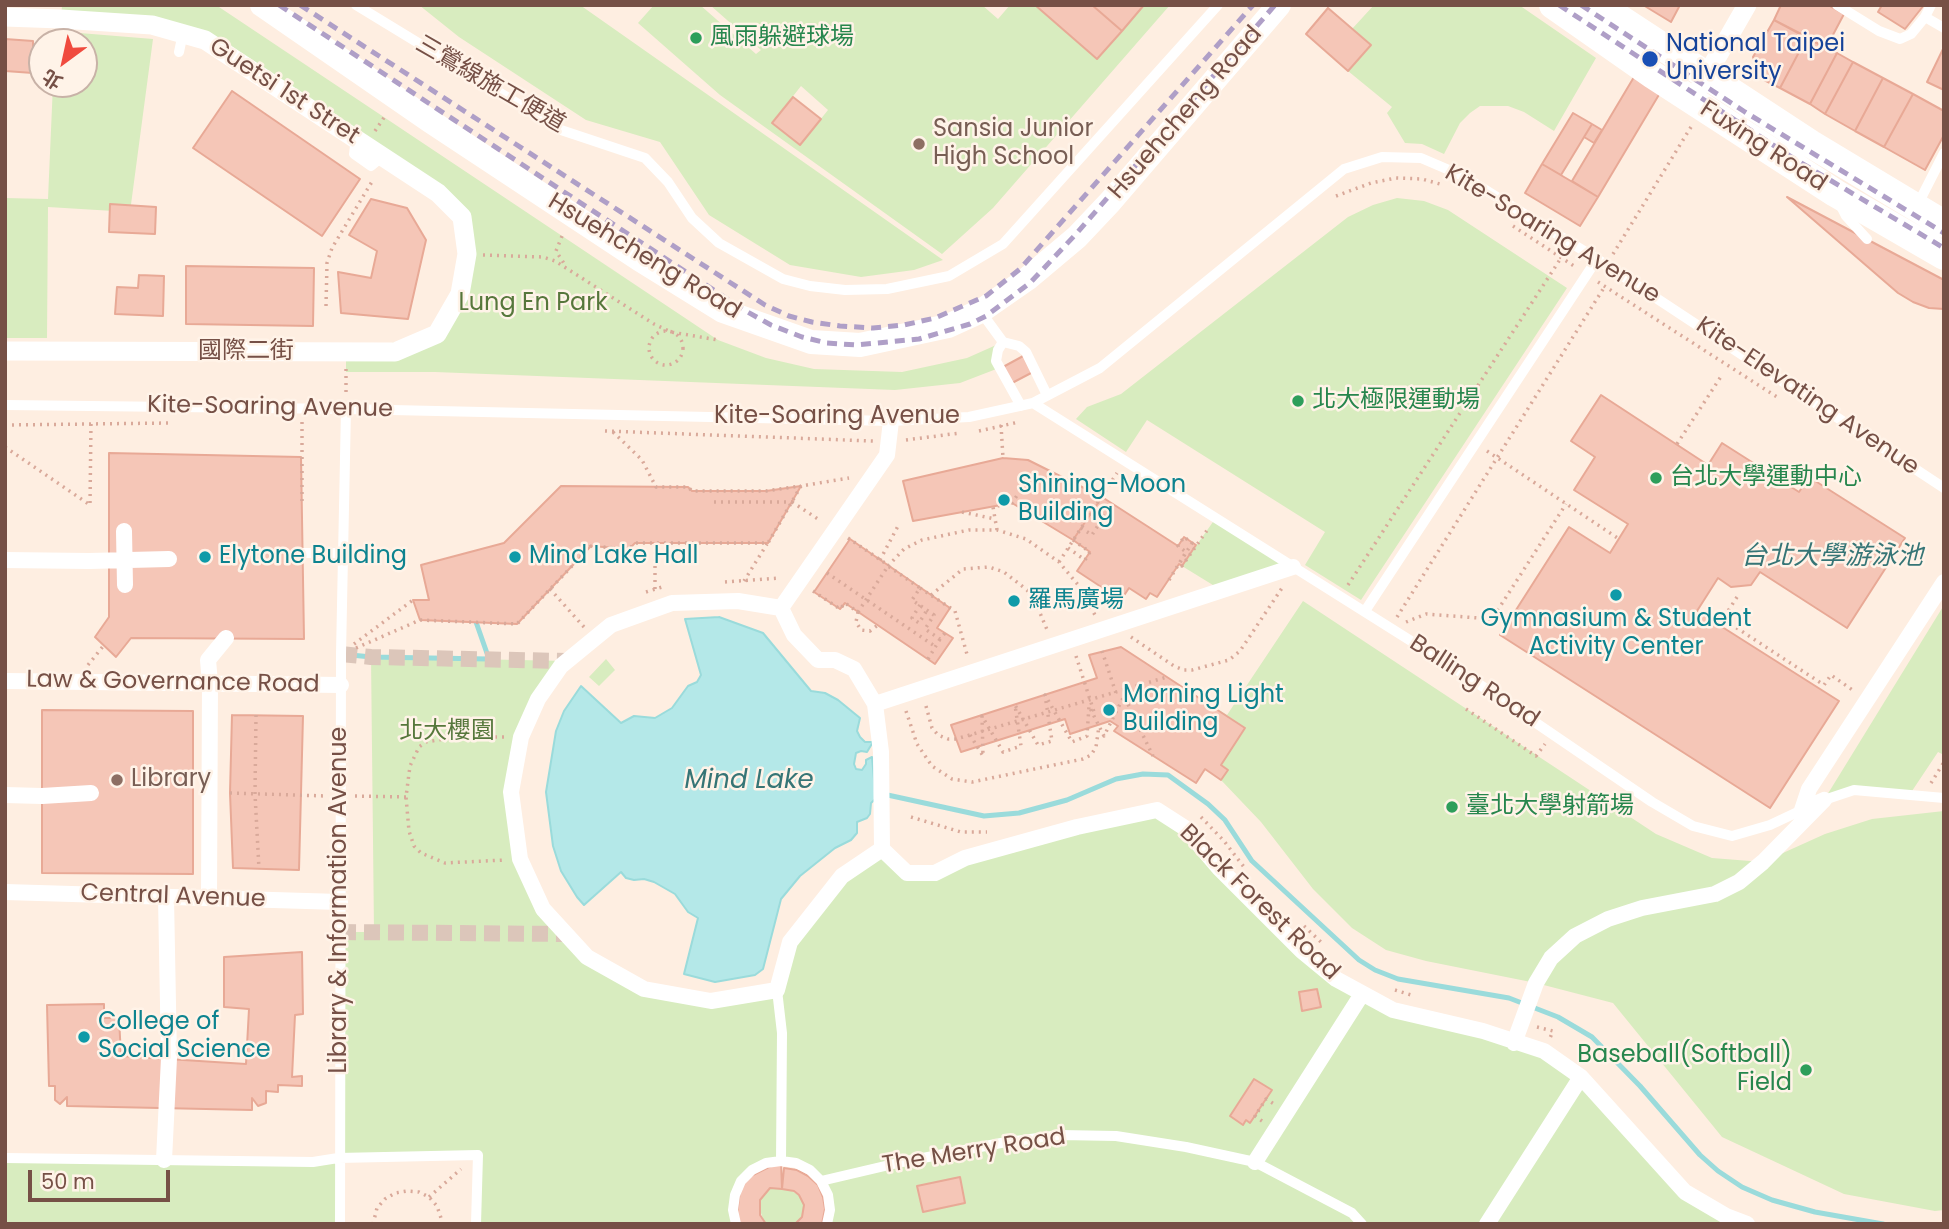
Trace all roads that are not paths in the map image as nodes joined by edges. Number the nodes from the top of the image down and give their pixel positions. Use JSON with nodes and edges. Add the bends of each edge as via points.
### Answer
{"nodes":[{"id":1,"x":262,"y":5,"type":"edge"},
{"id":2,"x":356,"y":5,"type":"edge"},
{"id":3,"x":1218,"y":5,"type":"edge"},
{"id":4,"x":1279,"y":5,"type":"edge"},
{"id":5,"x":1553,"y":5,"type":"edge"},
{"id":6,"x":1599,"y":5,"type":"edge"},
{"id":7,"x":1747,"y":5,"type":"edge"},
{"id":8,"x":1837,"y":5,"type":"edge"},
{"id":9,"x":1931,"y":5,"type":"edge"},
{"id":10,"x":5,"y":17,"type":"edge"},
{"id":11,"x":1925,"y":18,"type":"junction"},
{"id":12,"x":1944,"y":28,"type":"edge"},
{"id":13,"x":183,"y":32,"type":"junction"},
{"id":14,"x":179,"y":52,"type":"dead end"},
{"id":15,"x":1707,"y":75,"type":"junction"},
{"id":16,"x":1691,"y":114,"type":"junction"},
{"id":17,"x":1944,"y":153,"type":"edge"},
{"id":18,"x":1835,"y":193,"type":"junction"},
{"id":19,"x":1917,"y":208,"type":"junction"},
{"id":20,"x":1944,"y":224,"type":"edge"},
{"id":21,"x":1867,"y":239,"type":"dead end"},
{"id":22,"x":1944,"y":256,"type":"edge"},
{"id":23,"x":1602,"y":262,"type":"junction"},
{"id":24,"x":460,"y":294,"type":"joint"},
{"id":25,"x":1671,"y":307,"type":"joint"},
{"id":26,"x":981,"y":311,"type":"junction"},
{"id":27,"x":1003,"y":342,"type":"junction"},
{"id":28,"x":5,"y":351,"type":"edge"},
{"id":29,"x":1047,"y":395,"type":"junction"},
{"id":30,"x":1032,"y":402,"type":"junction"},
{"id":31,"x":5,"y":405,"type":"edge"},
{"id":32,"x":1021,"y":406,"type":"junction"},
{"id":33,"x":346,"y":409,"type":"junction"},
{"id":34,"x":891,"y":421,"type":"junction"},
{"id":35,"x":1944,"y":488,"type":"edge"},
{"id":36,"x":124,"y":531,"type":"dead end"},
{"id":37,"x":303,"y":553,"type":"dead end"},
{"id":38,"x":343,"y":553,"type":"junction"},
{"id":39,"x":169,"y":559,"type":"dead end"},
{"id":40,"x":5,"y":560,"type":"edge"},
{"id":41,"x":125,"y":560,"type":"junction"},
{"id":42,"x":1293,"y":567,"type":"junction"},
{"id":43,"x":1944,"y":582,"type":"edge"},
{"id":44,"x":125,"y":585,"type":"dead end"},
{"id":45,"x":781,"y":608,"type":"junction"},
{"id":46,"x":1365,"y":611,"type":"junction"},
{"id":47,"x":226,"y":638,"type":"dead end"},
{"id":48,"x":5,"y":681,"type":"edge"},
{"id":49,"x":210,"y":683,"type":"junction"},
{"id":50,"x":341,"y":685,"type":"junction"},
{"id":51,"x":875,"y":704,"type":"junction"},
{"id":52,"x":90,"y":793,"type":"dead end"},
{"id":53,"x":5,"y":795,"type":"edge"},
{"id":54,"x":1944,"y":798,"type":"edge"},
{"id":55,"x":1824,"y":800,"type":"junction"},
{"id":56,"x":1802,"y":810,"type":"junction"},
{"id":57,"x":883,"y":849,"type":"junction"},
{"id":58,"x":5,"y":892,"type":"edge"},
{"id":59,"x":166,"y":897,"type":"junction"},
{"id":60,"x":209,"y":898,"type":"junction"},
{"id":61,"x":340,"y":902,"type":"junction"},
{"id":62,"x":777,"y":990,"type":"junction"},
{"id":63,"x":1362,"y":994,"type":"junction"},
{"id":64,"x":1514,"y":1043,"type":"junction"},
{"id":65,"x":1581,"y":1077,"type":"junction"},
{"id":66,"x":5,"y":1158,"type":"edge"},
{"id":67,"x":338,"y":1158,"type":"junction"},
{"id":68,"x":164,"y":1160,"type":"junction"},
{"id":69,"x":781,"y":1161,"type":"junction"},
{"id":70,"x":1255,"y":1162,"type":"junction"},
{"id":71,"x":821,"y":1181,"type":"junction"},
{"id":72,"x":340,"y":1224,"type":"edge"},
{"id":73,"x":476,"y":1224,"type":"edge"},
{"id":74,"x":736,"y":1224,"type":"edge"},
{"id":75,"x":827,"y":1224,"type":"edge"},
{"id":76,"x":1362,"y":1224,"type":"edge"},
{"id":77,"x":1487,"y":1224,"type":"edge"},
{"id":78,"x":1747,"y":1224,"type":"edge"}],
"edges":[{"from":1,"to":26,"type":"street","name":"Hsuehcheng Road","via":[[639,260],[723,311],[811,342],[860,345],[948,326]]},
{"from":2,"to":3,"type":"lane","name":"三鶯線施工便道","via":[[561,130],[645,158],[692,218],[719,243],[783,279],[859,290],[949,276],[1003,244]]},
{"from":4,"to":26,"type":"street","name":"Hsuehcheng Road","via":[[1077,237]]},
{"from":5,"to":16,"type":"main road","name":"Fuxing Road"},
{"from":6,"to":15,"type":"main road","name":"Fuxing Road"},
{"from":7,"to":15,"type":"street"},
{"from":8,"to":11,"type":"lane","via":[[1900,39]]},
{"from":9,"to":11,"type":"lane"},
{"from":10,"to":13,"type":"street","name":"Guetsi 1st Stret"},
{"from":11,"to":12,"type":"lane"},
{"from":13,"to":14,"type":"lane"},
{"from":13,"to":24,"type":"street","name":"Guetsi 1st Stret","via":[[205,40],[438,193],[462,218],[467,254]]},
{"from":15,"to":16,"type":"street"},
{"from":15,"to":19,"type":"main road","name":"Fuxing Road"},
{"from":16,"to":18,"type":"main road","name":"Fuxing Road"},
{"from":17,"to":19,"type":"lane"},
{"from":18,"to":21,"type":"lane","via":[[1846,216]]},
{"from":18,"to":22,"type":"main road","name":"Fuxing Road"},
{"from":19,"to":20,"type":"main road","name":"Fuxing Road"},
{"from":23,"to":25,"type":"lane","name":"Kite-Soaring Avenue"},
{"from":23,"to":29,"type":"lane","name":"Kite-Soaring Avenue","via":[[1463,176],[1420,158],[1382,157],[1344,169],[1100,368]]},
{"from":23,"to":46,"type":"lane"},
{"from":24,"to":28,"type":"street","name":"國際二街","via":[[437,334],[395,352]]},
{"from":25,"to":35,"type":"lane","name":"Kite-Elevating Avenue"},
{"from":26,"to":27,"type":"lane"},
{"from":27,"to":29,"type":"lane","via":[[1026,352]]},
{"from":27,"to":32,"type":"lane","via":[[996,360]]},
{"from":29,"to":30,"type":"lane","name":"Kite-Soaring Avenue"},
{"from":30,"to":32,"type":"lane","name":"Kite-Soaring Avenue"},
{"from":30,"to":42,"type":"lane","name":"Balling Road"},
{"from":31,"to":33,"type":"lane","name":"Kite-Soaring Avenue"},
{"from":32,"to":34,"type":"lane","name":"Kite-Soaring Avenue","via":[[969,417]]},
{"from":33,"to":34,"type":"lane","name":"Kite-Soaring Avenue"},
{"from":33,"to":38,"type":"lane","name":"Library & Information Avenue"},
{"from":34,"to":45,"type":"street","via":[[887,455]]},
{"from":36,"to":41,"type":"street"},
{"from":37,"to":38,"type":"lane"},
{"from":38,"to":50,"type":"lane","name":"Library & Information Avenue"},
{"from":39,"to":41,"type":"street"},
{"from":40,"to":41,"type":"street"},
{"from":41,"to":44,"type":"street"},
{"from":42,"to":46,"type":"lane","name":"Balling Road"},
{"from":42,"to":51,"type":"street"},
{"from":43,"to":56,"type":"street","via":[[1809,789]]},
{"from":45,"to":51,"type":"street","via":[[794,635],[818,660],[835,660],[854,669]]},
{"from":45,"to":62,"type":"street","via":[[738,601],[672,603],[611,625],[561,666],[538,699],[521,737],[511,792],[520,859],[543,909],[587,957],[644,989],[710,1001]]},
{"from":46,"to":56,"type":"lane","name":"Balling Road","via":[[1693,826],[1732,836]]},
{"from":47,"to":49,"type":"street","via":[[208,660]]},
{"from":48,"to":49,"type":"street","name":"Law & Governance Road"},
{"from":49,"to":50,"type":"street","name":"Law & Governance Road"},
{"from":49,"to":60,"type":"street"},
{"from":50,"to":61,"type":"lane","name":"Library & Information Avenue"},
{"from":51,"to":57,"type":"street"},
{"from":52,"to":53,"type":"street"},
{"from":54,"to":55,"type":"lane","name":"Balling Road","via":[[1854,790]]},
{"from":55,"to":56,"type":"lane","name":"Balling Road"},
{"from":55,"to":64,"type":"street","via":[[1739,881],[1715,894],[1608,919],[1575,936],[1551,958],[1536,983]]},
{"from":57,"to":62,"type":"street","via":[[842,876],[790,942]]},
{"from":57,"to":63,"type":"street","name":"Black Forest Road","via":[[907,873],[935,873],[965,858],[1157,810],[1185,828],[1219,869],[1302,951]]},
{"from":58,"to":59,"type":"street","name":"Central Avenue"},
{"from":59,"to":60,"type":"street","name":"Central Avenue"},
{"from":59,"to":68,"type":"street","via":[[169,1058]]},
{"from":60,"to":61,"type":"street","name":"Central Avenue"},
{"from":61,"to":67,"type":"lane","name":"Library & Information Avenue"},
{"from":62,"to":69,"type":"lane","via":[[782,1033]]},
{"from":63,"to":64,"type":"street","name":"Black Forest Road","via":[[1393,1010]]},
{"from":63,"to":70,"type":"street"},
{"from":64,"to":65,"type":"street","name":"Black Forest Road","via":[[1544,1051]]},
{"from":65,"to":77,"type":"street"},
{"from":65,"to":78,"type":"street","name":"Black Forest Road","via":[[1685,1192]]},
{"from":66,"to":68,"type":"lane"},
{"from":67,"to":68,"type":"lane","via":[[313,1162]]},
{"from":67,"to":72,"type":"lane","name":"Library & Information Avenue"},
{"from":67,"to":73,"type":"lane","via":[[478,1155]]},
{"from":69,"to":71,"type":"lane","via":[[810,1170]]},
{"from":69,"to":74,"type":"lane","via":[[766,1163],[741,1181],[733,1210]]},
{"from":70,"to":71,"type":"lane","name":"The Merry Road","via":[[1116,1136],[1060,1135]]},
{"from":70,"to":76,"type":"lane","name":"The Merry Road","via":[[1352,1213]]},
{"from":71,"to":75,"type":"lane","via":[[828,1195]]}]}
